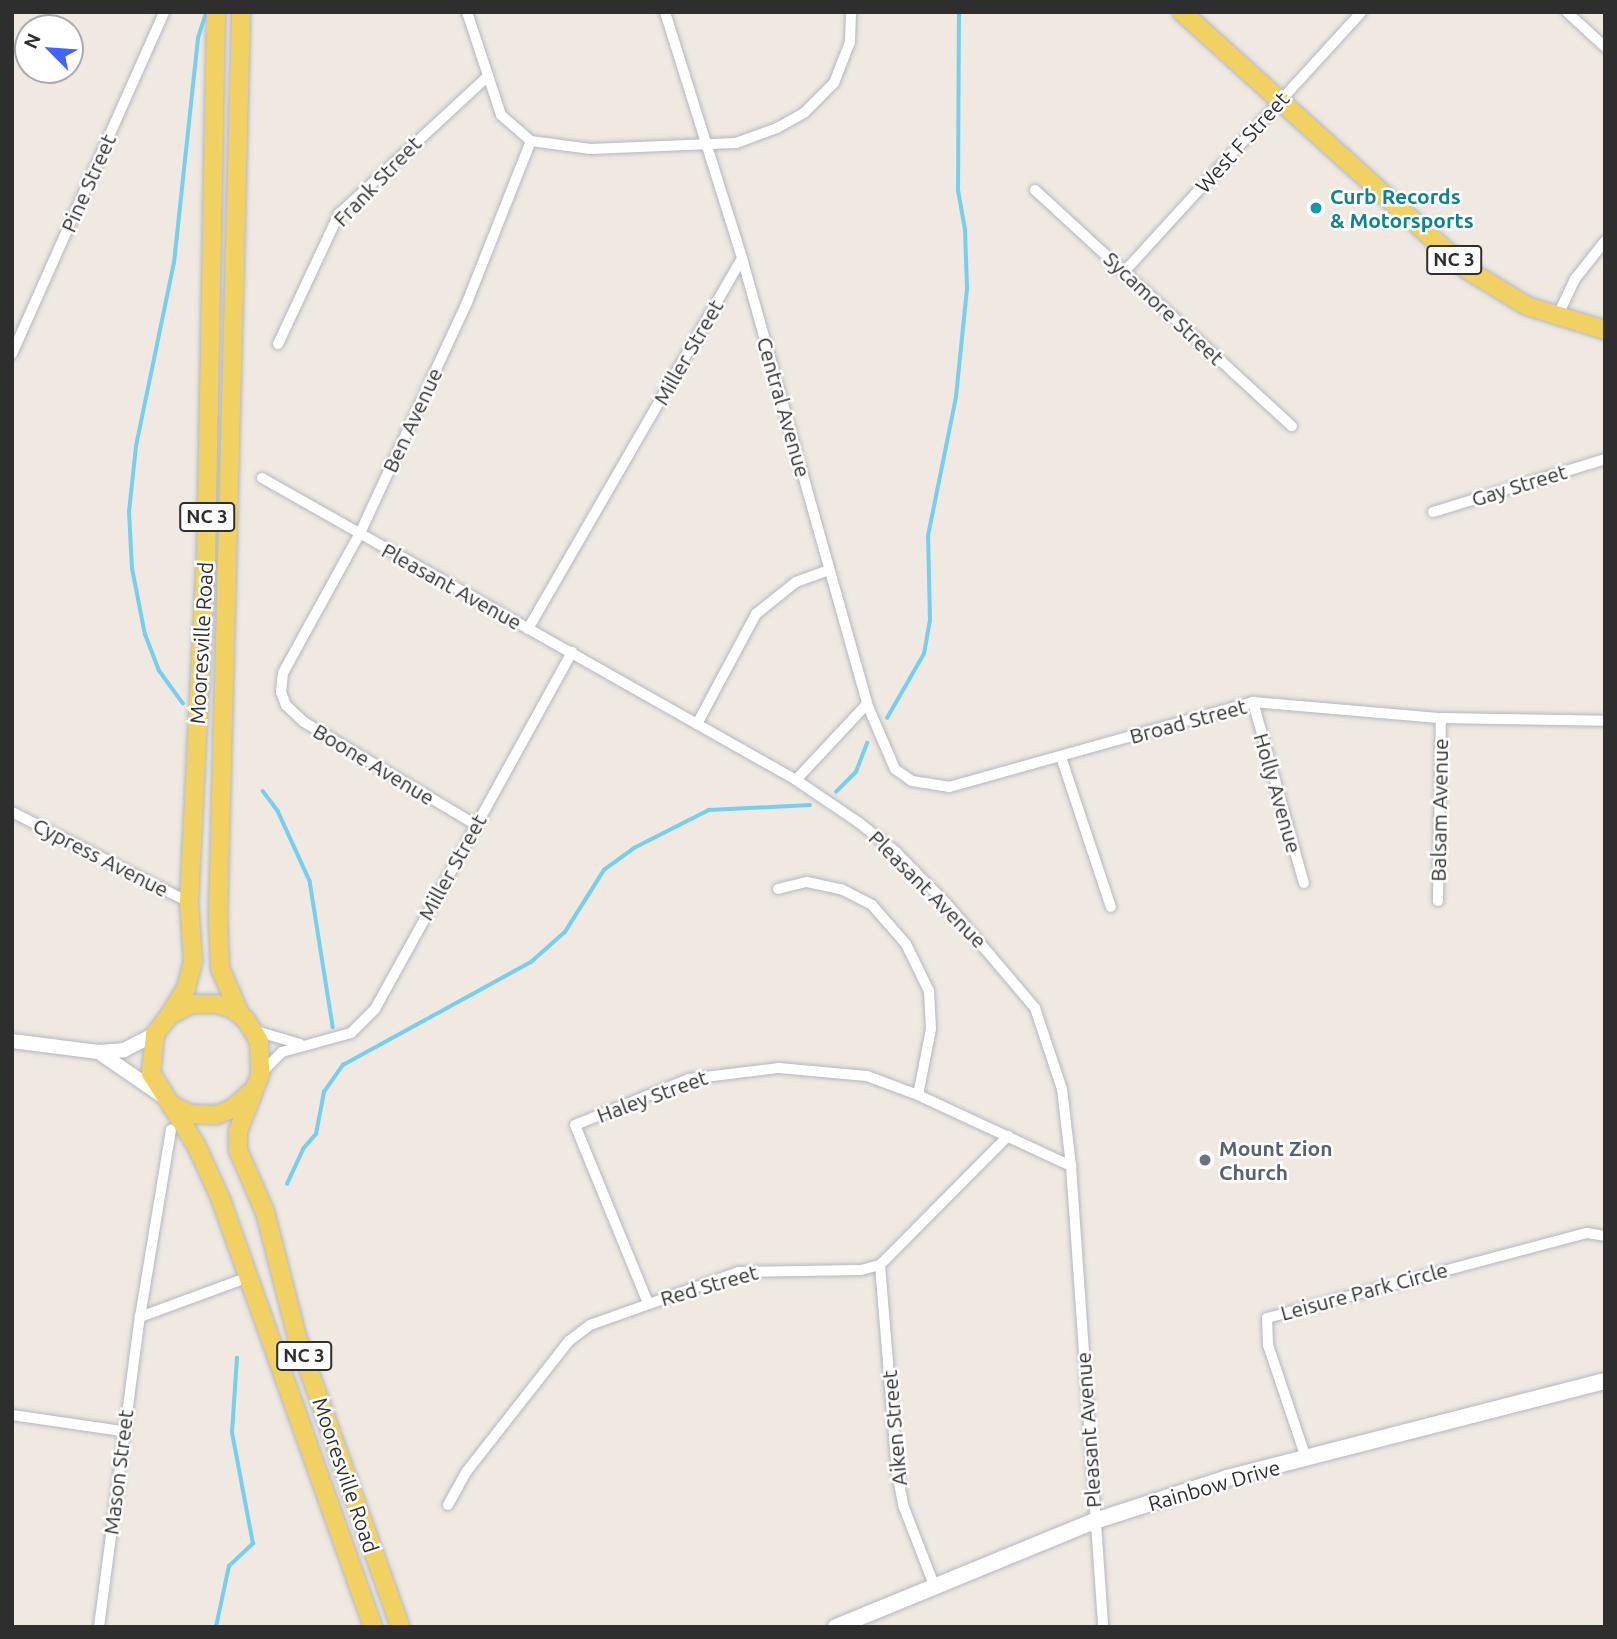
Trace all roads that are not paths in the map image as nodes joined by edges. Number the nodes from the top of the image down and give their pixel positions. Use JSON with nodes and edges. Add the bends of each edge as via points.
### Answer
{"nodes":[{"id":1,"x":164,"y":12,"type":"edge"},
{"id":2,"x":216,"y":12,"type":"edge"},
{"id":3,"x":241,"y":12,"type":"edge"},
{"id":4,"x":467,"y":12,"type":"edge"},
{"id":5,"x":666,"y":12,"type":"edge"},
{"id":6,"x":850,"y":12,"type":"edge"},
{"id":7,"x":1182,"y":12,"type":"edge"},
{"id":8,"x":1361,"y":12,"type":"edge"},
{"id":9,"x":1567,"y":12,"type":"edge"},
{"id":10,"x":1605,"y":47,"type":"edge"},
{"id":11,"x":487,"y":77,"type":"junction"},
{"id":12,"x":1279,"y":102,"type":"junction"},
{"id":13,"x":531,"y":141,"type":"junction"},
{"id":14,"x":708,"y":145,"type":"junction"},
{"id":15,"x":1035,"y":190,"type":"dead end"},
{"id":16,"x":1605,"y":242,"type":"edge"},
{"id":17,"x":742,"y":258,"type":"junction"},
{"id":18,"x":1124,"y":272,"type":"junction"},
{"id":19,"x":1557,"y":317,"type":"junction"},
{"id":20,"x":1605,"y":330,"type":"edge"},
{"id":21,"x":278,"y":344,"type":"dead end"},
{"id":22,"x":12,"y":354,"type":"edge"},
{"id":23,"x":1292,"y":426,"type":"dead end"},
{"id":24,"x":1605,"y":459,"type":"edge"},
{"id":25,"x":262,"y":478,"type":"dead end"},
{"id":26,"x":1433,"y":512,"type":"dead end"},
{"id":27,"x":360,"y":533,"type":"junction"},
{"id":28,"x":829,"y":570,"type":"junction"},
{"id":29,"x":528,"y":629,"type":"junction"},
{"id":30,"x":572,"y":652,"type":"junction"},
{"id":31,"x":281,"y":692,"type":"joint"},
{"id":32,"x":1252,"y":702,"type":"junction"},
{"id":33,"x":867,"y":704,"type":"junction"},
{"id":34,"x":1441,"y":718,"type":"junction"},
{"id":35,"x":1605,"y":721,"type":"edge"},
{"id":36,"x":697,"y":723,"type":"junction"},
{"id":37,"x":1061,"y":757,"type":"junction"},
{"id":38,"x":796,"y":780,"type":"junction"},
{"id":39,"x":12,"y":812,"type":"edge"},
{"id":40,"x":477,"y":825,"type":"junction"},
{"id":41,"x":1304,"y":883,"type":"dead end"},
{"id":42,"x":778,"y":889,"type":"dead end"},
{"id":43,"x":1438,"y":901,"type":"dead end"},
{"id":44,"x":189,"y":902,"type":"junction"},
{"id":45,"x":1111,"y":907,"type":"dead end"},
{"id":46,"x":170,"y":1016,"type":"junction"},
{"id":47,"x":245,"y":1020,"type":"junction"},
{"id":48,"x":155,"y":1034,"type":"junction"},
{"id":49,"x":12,"y":1041,"type":"edge"},
{"id":50,"x":303,"y":1044,"type":"junction"},
{"id":51,"x":98,"y":1052,"type":"junction"},
{"id":52,"x":258,"y":1079,"type":"junction"},
{"id":53,"x":918,"y":1095,"type":"junction"},
{"id":54,"x":164,"y":1098,"type":"junction"},
{"id":55,"x":171,"y":1130,"type":"dead end"},
{"id":56,"x":1008,"y":1136,"type":"junction"},
{"id":57,"x":1071,"y":1166,"type":"junction"},
{"id":58,"x":1605,"y":1236,"type":"edge"},
{"id":59,"x":880,"y":1265,"type":"junction"},
{"id":60,"x":246,"y":1278,"type":"junction"},
{"id":61,"x":648,"y":1303,"type":"junction"},
{"id":62,"x":140,"y":1317,"type":"junction"},
{"id":63,"x":1605,"y":1381,"type":"edge"},
{"id":64,"x":12,"y":1415,"type":"edge"},
{"id":65,"x":122,"y":1431,"type":"junction"},
{"id":66,"x":1306,"y":1458,"type":"junction"},
{"id":67,"x":448,"y":1505,"type":"dead end"},
{"id":68,"x":1095,"y":1521,"type":"junction"},
{"id":69,"x":934,"y":1585,"type":"junction"},
{"id":70,"x":99,"y":1627,"type":"edge"},
{"id":71,"x":373,"y":1627,"type":"edge"},
{"id":72,"x":400,"y":1627,"type":"edge"},
{"id":73,"x":836,"y":1627,"type":"edge"},
{"id":74,"x":1103,"y":1627,"type":"edge"}],
"edges":[{"from":1,"to":22,"type":"street","name":"Pine Street"},
{"from":2,"to":44,"type":"main road","name":"Mooresville Road","number":"NC 3","via":[[206,559]]},
{"from":3,"to":47,"type":"main road","name":"Mooresville Road","via":[[218,915],[219,968]]},
{"from":4,"to":11,"type":"street"},
{"from":5,"to":14,"type":"street","name":"Central Avenue"},
{"from":6,"to":14,"type":"street","via":[[845,61],[820,99],[777,128],[736,143]]},
{"from":7,"to":12,"type":"main road","number":"NC 3"},
{"from":8,"to":12,"type":"street","name":"West F Street"},
{"from":9,"to":10,"type":"street"},
{"from":11,"to":13,"type":"street","via":[[501,115]]},
{"from":11,"to":21,"type":"street","name":"Frank Street","via":[[339,214]]},
{"from":12,"to":18,"type":"street","name":"West F Street"},
{"from":12,"to":19,"type":"main road","number":"NC 3","via":[[1465,269],[1496,290]]},
{"from":13,"to":14,"type":"street","via":[[590,149]]},
{"from":13,"to":27,"type":"street","name":"Ben Avenue","via":[[466,305]]},
{"from":14,"to":17,"type":"street","name":"Central Avenue"},
{"from":15,"to":18,"type":"street","name":"Sycamore Street"},
{"from":16,"to":19,"type":"street","via":[[1575,279]]},
{"from":17,"to":28,"type":"street","name":"Central Avenue"},
{"from":17,"to":29,"type":"street","name":"Miller Street"},
{"from":18,"to":23,"type":"street","name":"Sycamore Street"},
{"from":19,"to":20,"type":"main road","number":"NC 3"},
{"from":24,"to":26,"type":"street","name":"Gay Street"},
{"from":25,"to":27,"type":"street","name":"Pleasant Avenue"},
{"from":27,"to":29,"type":"street","name":"Pleasant Avenue"},
{"from":27,"to":31,"type":"street","name":"Ben Avenue","via":[[283,673]]},
{"from":28,"to":33,"type":"street","name":"Central Avenue"},
{"from":28,"to":36,"type":"street","via":[[796,582],[756,614]]},
{"from":29,"to":30,"type":"street","name":"Pleasant Avenue"},
{"from":30,"to":36,"type":"street","name":"Pleasant Avenue"},
{"from":30,"to":40,"type":"street","name":"Miller Street"},
{"from":31,"to":40,"type":"street","name":"Boone Avenue","via":[[286,705],[304,722]]},
{"from":32,"to":34,"type":"street","name":"Broad Street"},
{"from":32,"to":37,"type":"street","name":"Broad Street"},
{"from":32,"to":41,"type":"street","name":"Holly Avenue"},
{"from":33,"to":37,"type":"street","name":"Broad Street","via":[[884,751],[895,769],[912,781],[960,786]]},
{"from":33,"to":38,"type":"street"},
{"from":34,"to":35,"type":"street","name":"Broad Street"},
{"from":34,"to":43,"type":"street","name":"Balsam Avenue"},
{"from":36,"to":38,"type":"street","name":"Pleasant Avenue"},
{"from":37,"to":45,"type":"street"},
{"from":38,"to":57,"type":"street","name":"Pleasant Avenue","via":[[895,851],[991,952],[1035,1007],[1062,1089]]},
{"from":39,"to":44,"type":"street","name":"Cypress Avenue"},
{"from":40,"to":50,"type":"street","name":"Miller Street","via":[[371,1015],[344,1037]]},
{"from":42,"to":53,"type":"street","via":[[807,883],[841,889],[872,905],[906,944],[929,991],[931,1029]]},
{"from":44,"to":46,"type":"main road","name":"Mooresville Road","number":"NC 3","via":[[192,967]]},
{"from":46,"to":47,"type":"main road","name":"Mooresville Road","via":[[184,1007],[209,1003]]},
{"from":46,"to":48,"type":"main road","name":"Mooresville Road"},
{"from":47,"to":50,"type":"street","name":"Miller Street","via":[[268,1037]]},
{"from":47,"to":52,"type":"main road","name":"Mooresville Road","via":[[261,1049]]},
{"from":48,"to":51,"type":"street","via":[[124,1050]]},
{"from":48,"to":54,"type":"main road","name":"Mooresville Road","via":[[149,1065]]},
{"from":49,"to":51,"type":"street"},
{"from":50,"to":52,"type":"street","name":"Miller Street","via":[[278,1054]]},
{"from":51,"to":54,"type":"street"},
{"from":52,"to":54,"type":"main road","via":[[240,1104],[216,1115],[190,1114]]},
{"from":52,"to":72,"type":"main road","name":"Mooresville Road","number":"NC 3","via":[[238,1131],[238,1150],[265,1212],[297,1337]]},
{"from":53,"to":56,"type":"street","name":"Haley Street"},
{"from":53,"to":61,"type":"street","name":"Haley Street","via":[[867,1076],[833,1071],[779,1068],[709,1074],[575,1125]]},
{"from":54,"to":60,"type":"main road","name":"Mooresville Road","number":"NC 3","via":[[210,1172]]},
{"from":55,"to":62,"type":"street","name":"Mason Street"},
{"from":56,"to":57,"type":"street","name":"Haley Street"},
{"from":56,"to":59,"type":"street"},
{"from":57,"to":68,"type":"street","name":"Pleasant Avenue"},
{"from":58,"to":66,"type":"street","name":"Leisure Park Circle","via":[[1587,1233],[1267,1318],[1268,1345]]},
{"from":59,"to":61,"type":"street","name":"Red Street","via":[[861,1270],[759,1269]]},
{"from":59,"to":69,"type":"street","name":"Aiken Street","via":[[897,1473],[903,1505]]},
{"from":60,"to":62,"type":"street"},
{"from":60,"to":71,"type":"main road","name":"Mooresville Road","number":"NC 3"},
{"from":61,"to":67,"type":"street","name":"Red Street","via":[[590,1325],[569,1341],[467,1471]]},
{"from":62,"to":65,"type":"street","name":"Mason Street"},
{"from":63,"to":66,"type":"main road","name":"Rainbow Drive"},
{"from":64,"to":65,"type":"street"},
{"from":65,"to":70,"type":"street","name":"Mason Street"},
{"from":66,"to":68,"type":"main road","name":"Rainbow Drive"},
{"from":68,"to":69,"type":"main road","name":"Rainbow Drive"},
{"from":68,"to":74,"type":"street","name":"Pleasant Avenue"},
{"from":69,"to":73,"type":"main road","name":"Rainbow Drive"}]}
